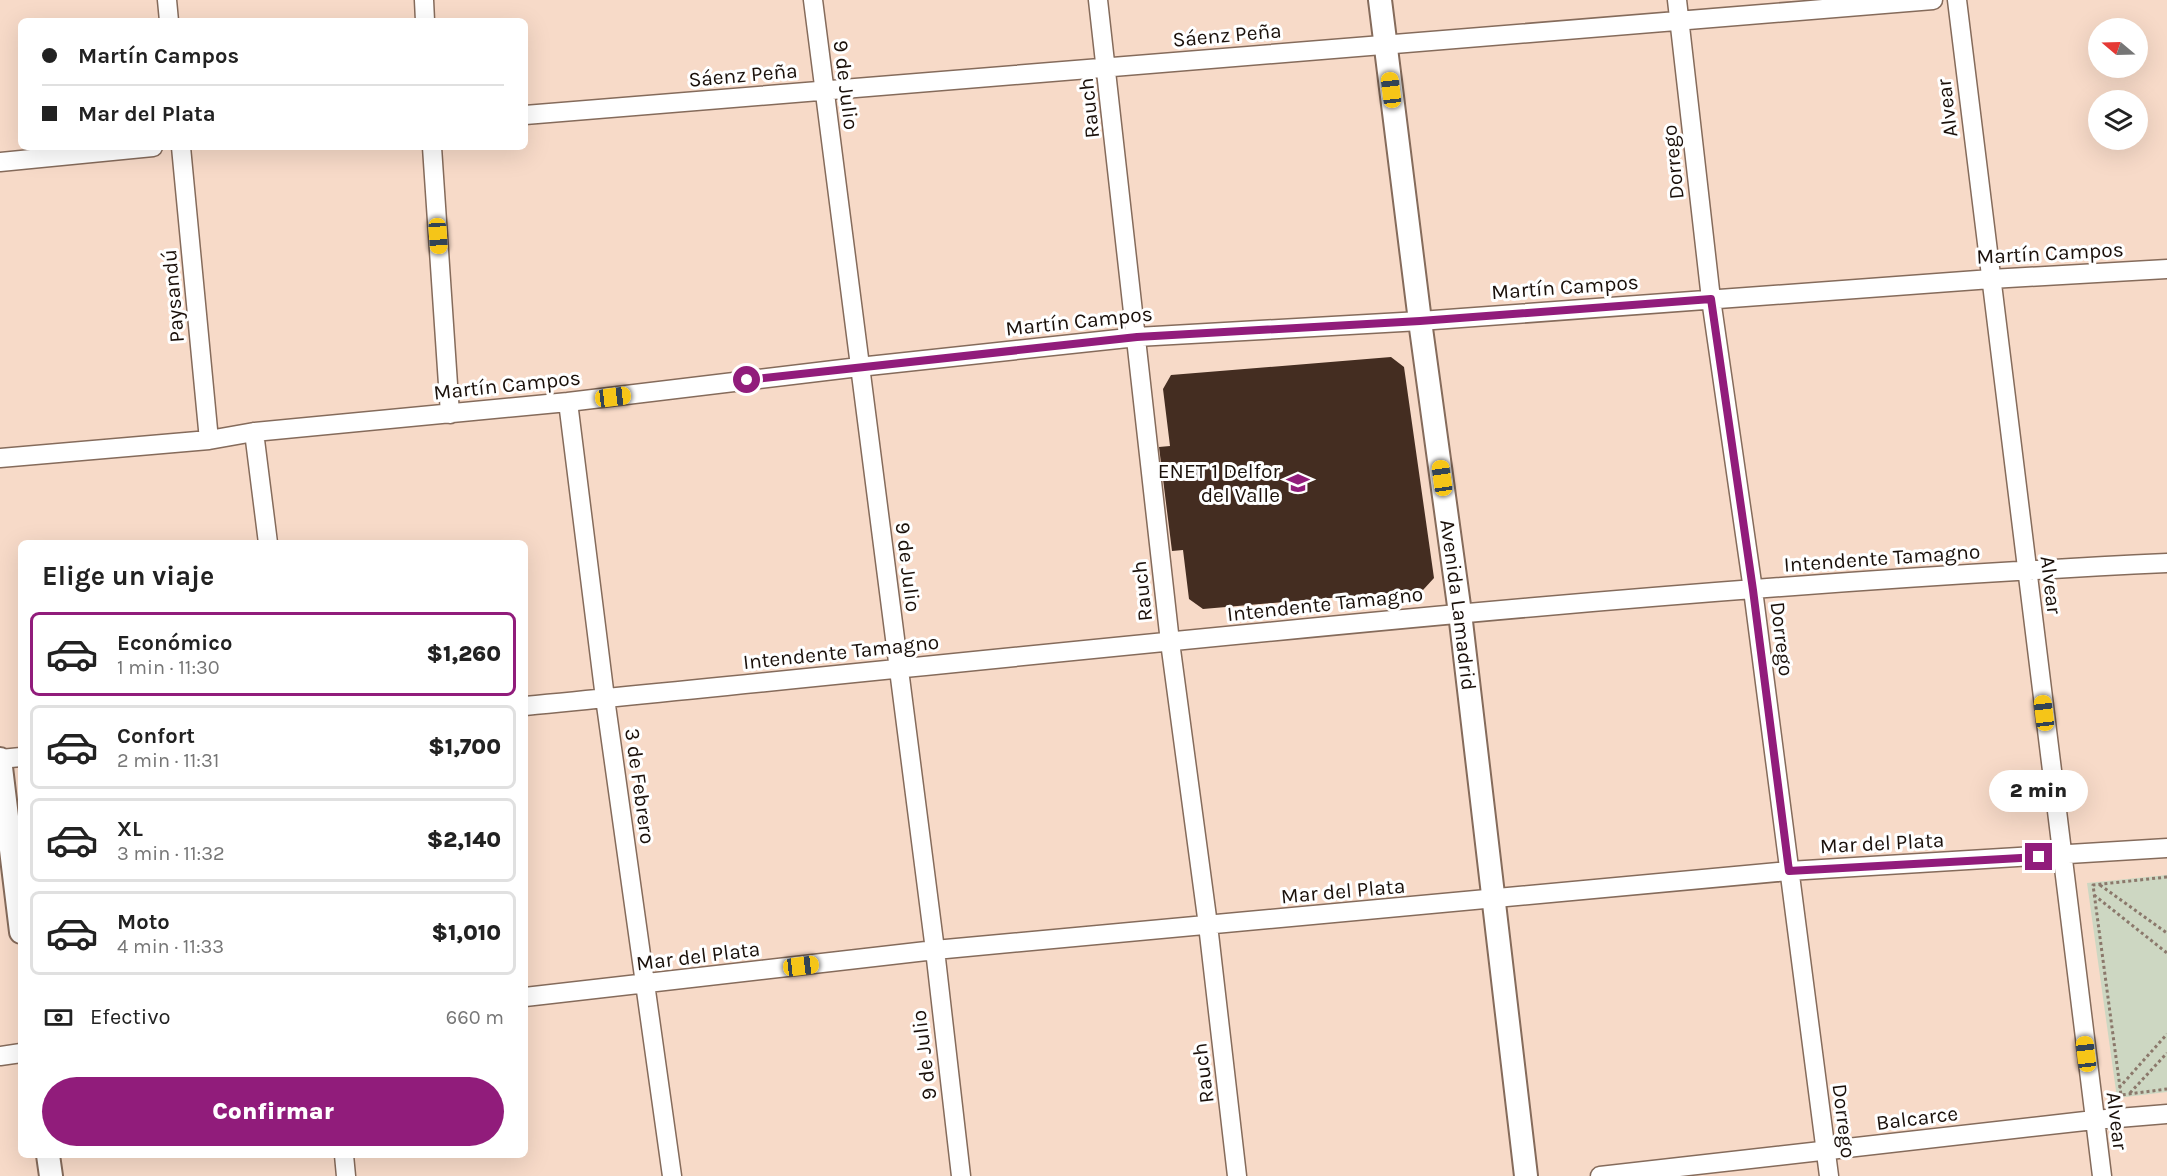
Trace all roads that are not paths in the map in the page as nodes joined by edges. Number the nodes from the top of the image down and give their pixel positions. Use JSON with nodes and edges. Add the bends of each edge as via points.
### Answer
{"nodes":[{"id":1,"x":167,"y":0,"type":"edge"},
{"id":2,"x":424,"y":0,"type":"edge"},
{"id":3,"x":813,"y":0,"type":"edge"},
{"id":4,"x":1098,"y":0,"type":"edge"},
{"id":5,"x":1380,"y":0,"type":"edge"},
{"id":6,"x":1677,"y":0,"type":"edge"},
{"id":7,"x":1933,"y":0,"type":"edge"},
{"id":8,"x":1957,"y":0,"type":"edge"},
{"id":9,"x":169,"y":18,"type":"edge"},
{"id":10,"x":425,"y":18,"type":"edge"},
{"id":11,"x":1680,"y":21,"type":"junction"},
{"id":12,"x":1385,"y":44,"type":"junction"},
{"id":13,"x":1107,"y":68,"type":"junction"},
{"id":14,"x":825,"y":91,"type":"junction"},
{"id":15,"x":528,"y":115,"type":"edge"},
{"id":16,"x":122,"y":150,"type":"edge"},
{"id":17,"x":181,"y":150,"type":"edge"},
{"id":18,"x":432,"y":150,"type":"edge"},
{"id":19,"x":0,"y":162,"type":"edge"},
{"id":20,"x":2167,"y":269,"type":"edge"},
{"id":21,"x":1991,"y":279,"type":"junction"},
{"id":22,"x":1711,"y":299,"type":"junction"},
{"id":23,"x":1420,"y":321,"type":"junction"},
{"id":24,"x":1137,"y":337,"type":"junction"},
{"id":25,"x":859,"y":367,"type":"junction"},
{"id":26,"x":568,"y":402,"type":"junction"},
{"id":27,"x":450,"y":414,"type":"junction"},
{"id":28,"x":254,"y":432,"type":"junction"},
{"id":29,"x":209,"y":440,"type":"junction"},
{"id":30,"x":0,"y":458,"type":"edge"},
{"id":31,"x":268,"y":540,"type":"edge"},
{"id":32,"x":2167,"y":563,"type":"edge"},
{"id":33,"x":2026,"y":570,"type":"junction"},
{"id":34,"x":1753,"y":590,"type":"junction"},
{"id":35,"x":1460,"y":613,"type":"junction"},
{"id":36,"x":1170,"y":642,"type":"junction"},
{"id":37,"x":898,"y":669,"type":"junction"},
{"id":38,"x":605,"y":698,"type":"junction"},
{"id":39,"x":528,"y":706,"type":"edge"},
{"id":40,"x":18,"y":757,"type":"edge"},
{"id":41,"x":0,"y":759,"type":"edge"},
{"id":42,"x":2167,"y":848,"type":"edge"},
{"id":43,"x":2062,"y":855,"type":"junction"},
{"id":44,"x":1789,"y":871,"type":"junction"},
{"id":45,"x":1494,"y":900,"type":"junction"},
{"id":46,"x":18,"y":907,"type":"edge"},
{"id":47,"x":1208,"y":925,"type":"junction"},
{"id":48,"x":934,"y":950,"type":"junction"},
{"id":49,"x":645,"y":985,"type":"junction"},
{"id":50,"x":528,"y":997,"type":"edge"},
{"id":51,"x":18,"y":1053,"type":"edge"},
{"id":52,"x":0,"y":1056,"type":"edge"},
{"id":53,"x":2167,"y":1114,"type":"edge"},
{"id":54,"x":2094,"y":1120,"type":"junction"},
{"id":55,"x":1826,"y":1151,"type":"junction"},
{"id":56,"x":48,"y":1158,"type":"edge"},
{"id":57,"x":344,"y":1158,"type":"edge"},
{"id":58,"x":51,"y":1176,"type":"edge"},
{"id":59,"x":346,"y":1176,"type":"edge"},
{"id":60,"x":672,"y":1176,"type":"edge"},
{"id":61,"x":961,"y":1176,"type":"edge"},
{"id":62,"x":1237,"y":1176,"type":"edge"},
{"id":63,"x":1526,"y":1176,"type":"edge"},
{"id":64,"x":1600,"y":1176,"type":"edge"},
{"id":65,"x":1829,"y":1176,"type":"edge"},
{"id":66,"x":2102,"y":1176,"type":"edge"}],
"edges":[{"from":1,"to":9,"type":"street"},
{"from":2,"to":10,"type":"street"},
{"from":3,"to":14,"type":"street","name":"9 de Julio"},
{"from":4,"to":13,"type":"street","name":"Rauch"},
{"from":5,"to":12,"type":"main road","name":"Avenida Lamadrid"},
{"from":6,"to":11,"type":"street","name":"Dorrego"},
{"from":7,"to":11,"type":"street","name":"Sáenz Peña"},
{"from":8,"to":21,"type":"street","name":"Alvear"},
{"from":11,"to":12,"type":"street","name":"Sáenz Peña"},
{"from":11,"to":22,"type":"street","name":"Dorrego"},
{"from":12,"to":13,"type":"street","name":"Sáenz Peña"},
{"from":12,"to":23,"type":"main road","name":"Avenida Lamadrid"},
{"from":13,"to":14,"type":"street","name":"Sáenz Peña"},
{"from":13,"to":24,"type":"street","name":"Rauch"},
{"from":14,"to":15,"type":"street","name":"Sáenz Peña"},
{"from":14,"to":25,"type":"street","name":"9 de Julio"},
{"from":16,"to":19,"type":"street"},
{"from":17,"to":29,"type":"street","name":"Paysandú"},
{"from":18,"to":27,"type":"street"},
{"from":20,"to":21,"type":"street","name":"Martín Campos"},
{"from":21,"to":22,"type":"street","name":"Martín Campos"},
{"from":21,"to":33,"type":"street","name":"Alvear"},
{"from":22,"to":23,"type":"street","name":"Martín Campos"},
{"from":22,"to":34,"type":"street","name":"Dorrego"},
{"from":23,"to":24,"type":"street","name":"Martín Campos"},
{"from":23,"to":35,"type":"main road","name":"Avenida Lamadrid"},
{"from":24,"to":25,"type":"street","name":"Martín Campos"},
{"from":24,"to":36,"type":"street","name":"Rauch"},
{"from":25,"to":26,"type":"street","name":"Martín Campos"},
{"from":25,"to":37,"type":"street","name":"9 de Julio"},
{"from":26,"to":27,"type":"street","name":"Martín Campos"},
{"from":26,"to":38,"type":"street","name":"3 de Febrero"},
{"from":27,"to":28,"type":"street","name":"Martín Campos"},
{"from":28,"to":29,"type":"street","name":"Martín Campos"},
{"from":28,"to":31,"type":"street"},
{"from":29,"to":30,"type":"street","name":"Martín Campos"},
{"from":32,"to":33,"type":"street","name":"Intendente Tamagno"},
{"from":33,"to":34,"type":"street","name":"Intendente Tamagno"},
{"from":33,"to":43,"type":"street","name":"Alvear"},
{"from":34,"to":35,"type":"street","name":"Intendente Tamagno"},
{"from":34,"to":44,"type":"street","name":"Dorrego"},
{"from":35,"to":36,"type":"street","name":"Intendente Tamagno"},
{"from":35,"to":45,"type":"main road","name":"Avenida Lamadrid"},
{"from":36,"to":37,"type":"street","name":"Intendente Tamagno"},
{"from":36,"to":47,"type":"street","name":"Rauch"},
{"from":37,"to":38,"type":"street","name":"Intendente Tamagno"},
{"from":37,"to":48,"type":"street","name":"9 de Julio"},
{"from":38,"to":39,"type":"street","name":"Intendente Tamagno"},
{"from":38,"to":49,"type":"street","name":"3 de Febrero"},
{"from":40,"to":41,"type":"street"},
{"from":41,"to":46,"type":"main road"},
{"from":42,"to":43,"type":"street","name":"Mar del Plata"},
{"from":43,"to":44,"type":"street","name":"Mar del Plata"},
{"from":43,"to":54,"type":"street","name":"Alvear"},
{"from":44,"to":45,"type":"street","name":"Mar del Plata"},
{"from":44,"to":55,"type":"street","name":"Dorrego"},
{"from":45,"to":47,"type":"street","name":"Mar del Plata"},
{"from":45,"to":63,"type":"main road","name":"Avenida Lamadrid"},
{"from":47,"to":48,"type":"street","name":"Mar del Plata"},
{"from":47,"to":62,"type":"street","name":"Rauch"},
{"from":48,"to":49,"type":"street","name":"Mar del Plata"},
{"from":48,"to":61,"type":"street","name":"9 de Julio"},
{"from":49,"to":50,"type":"street","name":"Mar del Plata"},
{"from":49,"to":60,"type":"street","name":"3 de Febrero"},
{"from":51,"to":52,"type":"street"},
{"from":53,"to":54,"type":"street","name":"Balcarce"},
{"from":54,"to":55,"type":"street","name":"Balcarce"},
{"from":54,"to":66,"type":"street","name":"Alvear"},
{"from":55,"to":64,"type":"street","name":"Balcarce"},
{"from":55,"to":65,"type":"street","name":"Dorrego"},
{"from":56,"to":58,"type":"main road"},
{"from":57,"to":59,"type":"street"}]}
